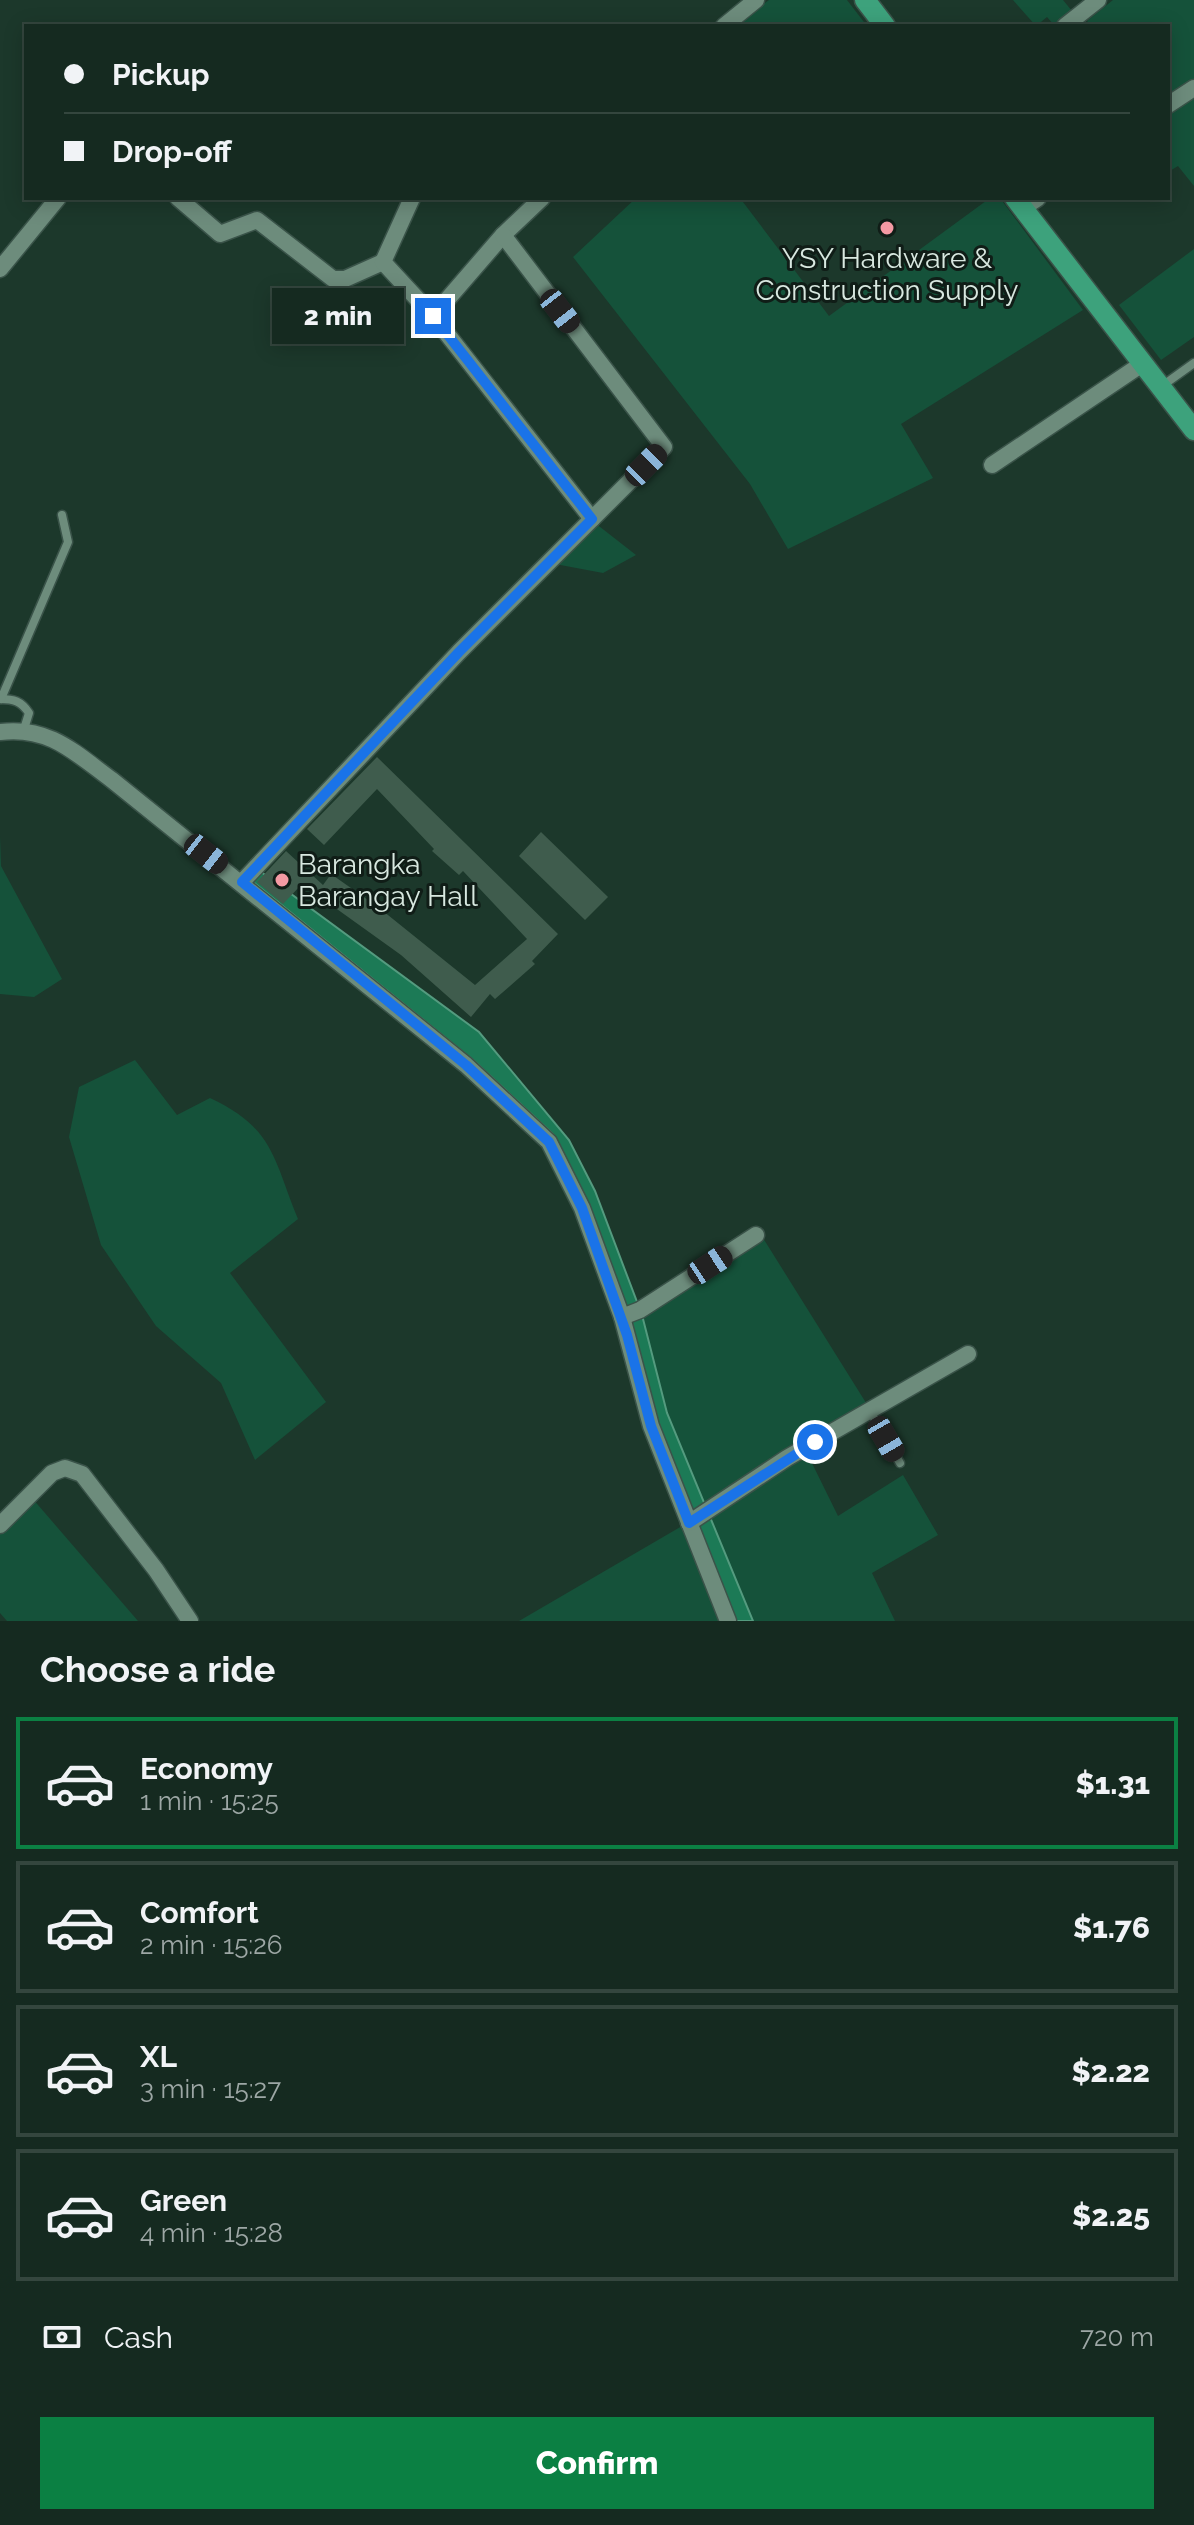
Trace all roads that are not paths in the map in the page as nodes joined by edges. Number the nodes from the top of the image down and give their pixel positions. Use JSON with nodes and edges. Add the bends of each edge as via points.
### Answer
{"nodes":[{"id":1,"x":756,"y":0,"type":"edge"},
{"id":2,"x":865,"y":0,"type":"edge"},
{"id":3,"x":1098,"y":0,"type":"edge"},
{"id":4,"x":726,"y":24,"type":"edge"},
{"id":5,"x":883,"y":24,"type":"edge"},
{"id":6,"x":1068,"y":24,"type":"edge"},
{"id":7,"x":1194,"y":88,"type":"edge"},
{"id":8,"x":1170,"y":104,"type":"edge"},
{"id":9,"x":56,"y":200,"type":"edge"},
{"id":10,"x":180,"y":200,"type":"edge"},
{"id":11,"x":411,"y":200,"type":"edge"},
{"id":12,"x":540,"y":200,"type":"edge"},
{"id":13,"x":1026,"y":201,"type":"edge"},
{"id":14,"x":503,"y":235,"type":"junction"},
{"id":15,"x":383,"y":262,"type":"junction"},
{"id":16,"x":0,"y":269,"type":"edge"},
{"id":17,"x":433,"y":316,"type":"junction"},
{"id":18,"x":1194,"y":363,"type":"edge"},
{"id":19,"x":1142,"y":364,"type":"junction"},
{"id":20,"x":1161,"y":387,"type":"junction"},
{"id":21,"x":1194,"y":430,"type":"edge"},
{"id":22,"x":992,"y":465,"type":"dead end"},
{"id":23,"x":62,"y":515,"type":"dead end"},
{"id":24,"x":592,"y":519,"type":"junction"},
{"id":25,"x":1,"y":699,"type":"edge"},
{"id":26,"x":24,"y":729,"type":"junction"},
{"id":27,"x":0,"y":732,"type":"edge"},
{"id":28,"x":242,"y":882,"type":"junction"},
{"id":29,"x":756,"y":1235,"type":"dead end"},
{"id":30,"x":622,"y":1317,"type":"junction"},
{"id":31,"x":968,"y":1354,"type":"dead end"},
{"id":32,"x":870,"y":1410,"type":"junction"},
{"id":33,"x":900,"y":1463,"type":"dead end"},
{"id":34,"x":689,"y":1523,"type":"junction"},
{"id":35,"x":0,"y":1525,"type":"edge"},
{"id":36,"x":190,"y":1621,"type":"edge"},
{"id":37,"x":728,"y":1621,"type":"edge"}],
"edges":[{"from":1,"to":4,"type":"street"},
{"from":2,"to":5,"type":"main road"},
{"from":3,"to":6,"type":"street"},
{"from":7,"to":8,"type":"street"},
{"from":9,"to":16,"type":"street"},
{"from":10,"to":15,"type":"street","via":[[220,234],[257,220],[333,279]]},
{"from":11,"to":15,"type":"street"},
{"from":12,"to":14,"type":"street"},
{"from":13,"to":19,"type":"main road"},
{"from":14,"to":17,"type":"street"},
{"from":14,"to":24,"type":"street","via":[[664,447]]},
{"from":15,"to":17,"type":"street"},
{"from":17,"to":24,"type":"street"},
{"from":18,"to":20,"type":"lane"},
{"from":19,"to":20,"type":"main road"},
{"from":19,"to":22,"type":"street"},
{"from":20,"to":21,"type":"main road"},
{"from":23,"to":25,"type":"lane","via":[[68,542]]},
{"from":24,"to":28,"type":"street"},
{"from":25,"to":26,"type":"lane","via":[[23,705],[29,713]]},
{"from":26,"to":27,"type":"street"},
{"from":26,"to":28,"type":"street","via":[[61,742]]},
{"from":28,"to":30,"type":"street","via":[[466,1065],[549,1142],[582,1208]]},
{"from":29,"to":30,"type":"street"},
{"from":30,"to":34,"type":"street","via":[[651,1426]]},
{"from":31,"to":32,"type":"street"},
{"from":32,"to":33,"type":"lane"},
{"from":32,"to":34,"type":"street"},
{"from":34,"to":37,"type":"street"},
{"from":35,"to":36,"type":"street","via":[[52,1473],[65,1468],[82,1474]]}]}
